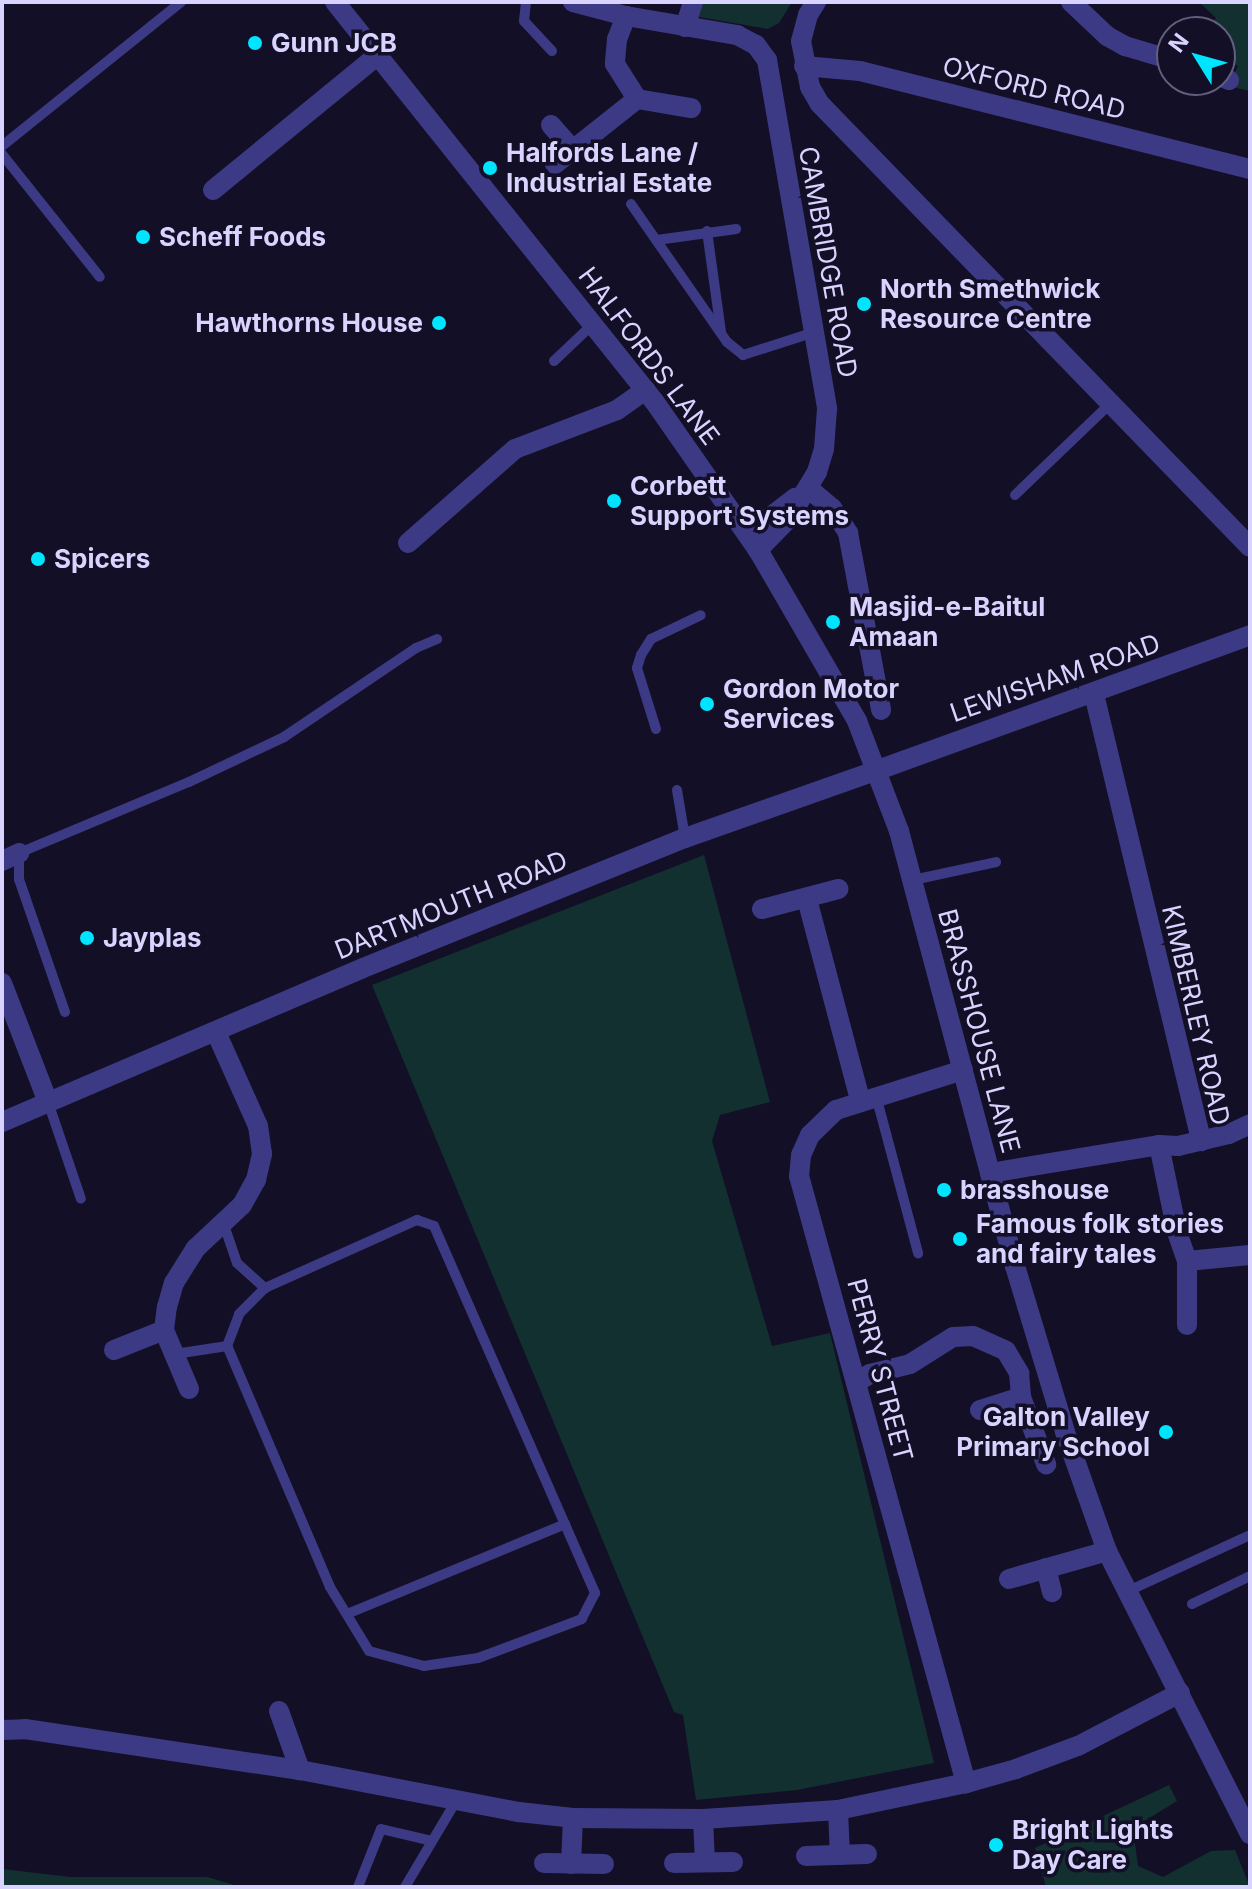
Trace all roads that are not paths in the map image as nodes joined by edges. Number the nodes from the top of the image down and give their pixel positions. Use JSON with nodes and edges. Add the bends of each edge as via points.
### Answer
{"nodes":[{"id":1,"x":181,"y":2,"type":"edge"},
{"id":2,"x":335,"y":2,"type":"edge"},
{"id":3,"x":526,"y":2,"type":"edge"},
{"id":4,"x":573,"y":2,"type":"edge"},
{"id":5,"x":693,"y":2,"type":"edge"},
{"id":6,"x":816,"y":2,"type":"edge"},
{"id":7,"x":1071,"y":2,"type":"edge"},
{"id":8,"x":626,"y":16,"type":"junction"},
{"id":9,"x":685,"y":27,"type":"junction"},
{"id":10,"x":552,"y":51,"type":"dead end"},
{"id":11,"x":1156,"y":55,"type":"edge"},
{"id":12,"x":377,"y":56,"type":"junction"},
{"id":13,"x":804,"y":66,"type":"junction"},
{"id":14,"x":637,"y":99,"type":"junction"},
{"id":15,"x":691,"y":108,"type":"dead end"},
{"id":16,"x":551,"y":125,"type":"dead end"},
{"id":17,"x":2,"y":146,"type":"edge"},
{"id":18,"x":572,"y":149,"type":"junction"},
{"id":19,"x":2,"y":154,"type":"edge"},
{"id":20,"x":555,"y":164,"type":"dead end"},
{"id":21,"x":1250,"y":169,"type":"edge"},
{"id":22,"x":213,"y":190,"type":"dead end"},
{"id":23,"x":631,"y":204,"type":"dead end"},
{"id":24,"x":736,"y":229,"type":"dead end"},
{"id":25,"x":707,"y":231,"type":"junction"},
{"id":26,"x":657,"y":240,"type":"junction"},
{"id":27,"x":100,"y":277,"type":"dead end"},
{"id":28,"x":594,"y":323,"type":"junction"},
{"id":29,"x":812,"y":333,"type":"junction"},
{"id":30,"x":721,"y":334,"type":"junction"},
{"id":31,"x":554,"y":361,"type":"dead end"},
{"id":32,"x":646,"y":390,"type":"junction"},
{"id":33,"x":1110,"y":404,"type":"junction"},
{"id":34,"x":808,"y":488,"type":"junction"},
{"id":35,"x":1015,"y":495,"type":"dead end"},
{"id":36,"x":744,"y":529,"type":"junction"},
{"id":37,"x":408,"y":543,"type":"dead end"},
{"id":38,"x":1250,"y":547,"type":"edge"},
{"id":39,"x":758,"y":550,"type":"junction"},
{"id":40,"x":701,"y":615,"type":"dead end"},
{"id":41,"x":1250,"y":636,"type":"edge"},
{"id":42,"x":437,"y":639,"type":"dead end"},
{"id":43,"x":872,"y":662,"type":"junction"},
{"id":44,"x":851,"y":668,"type":"dead end"},
{"id":45,"x":1094,"y":694,"type":"junction"},
{"id":46,"x":881,"y":710,"type":"dead end"},
{"id":47,"x":656,"y":729,"type":"dead end"},
{"id":48,"x":878,"y":770,"type":"junction"},
{"id":49,"x":677,"y":790,"type":"dead end"},
{"id":50,"x":685,"y":838,"type":"junction"},
{"id":51,"x":11,"y":857,"type":"edge"},
{"id":52,"x":996,"y":862,"type":"dead end"},
{"id":53,"x":913,"y":880,"type":"junction"},
{"id":54,"x":838,"y":889,"type":"dead end"},
{"id":55,"x":807,"y":899,"type":"junction"},
{"id":56,"x":762,"y":909,"type":"dead end"},
{"id":57,"x":2,"y":983,"type":"edge"},
{"id":58,"x":65,"y":1012,"type":"dead end"},
{"id":59,"x":216,"y":1032,"type":"junction"},
{"id":60,"x":963,"y":1070,"type":"junction"},
{"id":61,"x":868,"y":1098,"type":"junction"},
{"id":62,"x":48,"y":1102,"type":"junction"},
{"id":63,"x":2,"y":1122,"type":"edge"},
{"id":64,"x":1250,"y":1124,"type":"edge"},
{"id":65,"x":1201,"y":1141,"type":"junction"},
{"id":66,"x":1159,"y":1145,"type":"junction"},
{"id":67,"x":990,"y":1173,"type":"junction"},
{"id":68,"x":81,"y":1199,"type":"dead end"},
{"id":69,"x":224,"y":1225,"type":"junction"},
{"id":70,"x":918,"y":1253,"type":"dead end"},
{"id":71,"x":1250,"y":1255,"type":"edge"},
{"id":72,"x":1187,"y":1261,"type":"junction"},
{"id":73,"x":265,"y":1288,"type":"junction"},
{"id":74,"x":1187,"y":1325,"type":"dead end"},
{"id":75,"x":164,"y":1330,"type":"junction"},
{"id":76,"x":227,"y":1346,"type":"junction"},
{"id":77,"x":114,"y":1350,"type":"dead end"},
{"id":78,"x":175,"y":1354,"type":"junction"},
{"id":79,"x":857,"y":1382,"type":"junction"},
{"id":80,"x":189,"y":1389,"type":"dead end"},
{"id":81,"x":1021,"y":1397,"type":"junction"},
{"id":82,"x":980,"y":1410,"type":"dead end"},
{"id":83,"x":1046,"y":1464,"type":"dead end"},
{"id":84,"x":565,"y":1524,"type":"junction"},
{"id":85,"x":1250,"y":1535,"type":"edge"},
{"id":86,"x":1107,"y":1551,"type":"junction"},
{"id":87,"x":1046,"y":1568,"type":"junction"},
{"id":88,"x":1250,"y":1576,"type":"edge"},
{"id":89,"x":1009,"y":1579,"type":"dead end"},
{"id":90,"x":1052,"y":1592,"type":"dead end"},
{"id":91,"x":1126,"y":1592,"type":"junction"},
{"id":92,"x":1192,"y":1604,"type":"dead end"},
{"id":93,"x":347,"y":1614,"type":"junction"},
{"id":94,"x":1180,"y":1693,"type":"junction"},
{"id":95,"x":279,"y":1711,"type":"dead end"},
{"id":96,"x":2,"y":1730,"type":"edge"},
{"id":97,"x":300,"y":1770,"type":"junction"},
{"id":98,"x":966,"y":1783,"type":"junction"},
{"id":99,"x":456,"y":1801,"type":"junction"},
{"id":100,"x":838,"y":1810,"type":"junction"},
{"id":101,"x":573,"y":1818,"type":"junction"},
{"id":102,"x":703,"y":1819,"type":"junction"},
{"id":103,"x":1250,"y":1834,"type":"edge"},
{"id":104,"x":432,"y":1841,"type":"junction"},
{"id":105,"x":867,"y":1854,"type":"dead end"},
{"id":106,"x":840,"y":1855,"type":"junction"},
{"id":107,"x":806,"y":1856,"type":"dead end"},
{"id":108,"x":705,"y":1862,"type":"junction"},
{"id":109,"x":733,"y":1862,"type":"dead end"},
{"id":110,"x":544,"y":1863,"type":"dead end"},
{"id":111,"x":674,"y":1863,"type":"dead end"},
{"id":112,"x":571,"y":1864,"type":"junction"},
{"id":113,"x":604,"y":1864,"type":"dead end"},
{"id":114,"x":358,"y":1887,"type":"edge"},
{"id":115,"x":405,"y":1887,"type":"edge"}],
"edges":[{"from":1,"to":17,"type":"lane"},
{"from":2,"to":12,"type":"street","name":"HALFORDS LANE"},
{"from":3,"to":10,"type":"lane","via":[[524,21]]},
{"from":4,"to":8,"type":"street"},
{"from":5,"to":9,"type":"street"},
{"from":6,"to":13,"type":"street","via":[[801,41]]},
{"from":7,"to":11,"type":"street","via":[[1116,41]]},
{"from":8,"to":9,"type":"street"},
{"from":8,"to":14,"type":"street","via":[[615,64]]},
{"from":9,"to":29,"type":"street","name":"CAMBRIDGE ROAD","via":[[737,35],[756,45],[767,60]]},
{"from":12,"to":22,"type":"street"},
{"from":12,"to":28,"type":"street","name":"HALFORDS LANE"},
{"from":13,"to":21,"type":"street","name":"OXFORD ROAD","via":[[860,71]]},
{"from":13,"to":33,"type":"street","via":[[810,87],[828,113]]},
{"from":14,"to":15,"type":"street"},
{"from":14,"to":18,"type":"street"},
{"from":16,"to":18,"type":"street"},
{"from":18,"to":20,"type":"street"},
{"from":19,"to":27,"type":"lane"},
{"from":23,"to":26,"type":"lane"},
{"from":24,"to":25,"type":"lane"},
{"from":25,"to":26,"type":"lane"},
{"from":25,"to":30,"type":"lane"},
{"from":26,"to":30,"type":"lane"},
{"from":28,"to":31,"type":"lane"},
{"from":28,"to":32,"type":"street","name":"HALFORDS LANE"},
{"from":29,"to":30,"type":"lane","via":[[743,355]]},
{"from":29,"to":34,"type":"street","name":"CAMBRIDGE ROAD","via":[[827,409],[824,449]]},
{"from":32,"to":36,"type":"street","name":"HALFORDS LANE"},
{"from":32,"to":37,"type":"street","via":[[617,410],[515,449]]},
{"from":33,"to":35,"type":"lane"},
{"from":33,"to":38,"type":"street"},
{"from":34,"to":36,"type":"street"},
{"from":34,"to":39,"type":"street","name":"CAMBRIDGE ROAD","via":[[789,518]]},
{"from":34,"to":43,"type":"street","via":[[832,508],[848,533]]},
{"from":36,"to":39,"type":"street","name":"HALFORDS LANE"},
{"from":39,"to":48,"type":"street","name":"HALFORDS LANE","via":[[857,721]]},
{"from":40,"to":47,"type":"lane","via":[[651,639],[641,655],[637,668]]},
{"from":41,"to":45,"type":"street","name":"LEWISHAM ROAD"},
{"from":42,"to":51,"type":"lane","via":[[284,737]]},
{"from":43,"to":44,"type":"street"},
{"from":43,"to":46,"type":"street"},
{"from":45,"to":48,"type":"street","name":"LEWISHAM ROAD"},
{"from":45,"to":65,"type":"street","name":"KIMBERLEY ROAD"},
{"from":48,"to":50,"type":"street","name":"DARTMOUTH ROAD"},
{"from":48,"to":53,"type":"street","name":"BRASSHOUSE LANE"},
{"from":49,"to":50,"type":"lane"},
{"from":50,"to":59,"type":"street","name":"DARTMOUTH ROAD"},
{"from":51,"to":58,"type":"lane"},
{"from":52,"to":53,"type":"lane"},
{"from":53,"to":60,"type":"street","name":"BRASSHOUSE LANE"},
{"from":54,"to":55,"type":"street"},
{"from":55,"to":56,"type":"street"},
{"from":55,"to":61,"type":"street"},
{"from":57,"to":62,"type":"street"},
{"from":59,"to":62,"type":"street","name":"DARTMOUTH ROAD"},
{"from":59,"to":69,"type":"street","via":[[258,1126],[262,1154],[256,1180]]},
{"from":60,"to":61,"type":"street","name":"PERRY STREET"},
{"from":60,"to":67,"type":"street","name":"BRASSHOUSE LANE"},
{"from":61,"to":70,"type":"lane"},
{"from":61,"to":79,"type":"street","name":"PERRY STREET","via":[[836,1110],[810,1135],[799,1176]]},
{"from":62,"to":63,"type":"street","name":"DARTMOUTH ROAD"},
{"from":62,"to":68,"type":"lane"},
{"from":64,"to":65,"type":"street"},
{"from":65,"to":66,"type":"street","name":"KIMBERLEY ROAD"},
{"from":66,"to":67,"type":"street","name":"KIMBERLEY ROAD"},
{"from":66,"to":72,"type":"street"},
{"from":67,"to":86,"type":"street","name":"BRASSHOUSE LANE","via":[[1065,1432]]},
{"from":69,"to":73,"type":"lane","via":[[237,1263]]},
{"from":69,"to":75,"type":"street","via":[[195,1249],[174,1283]]},
{"from":71,"to":72,"type":"street"},
{"from":72,"to":74,"type":"street"},
{"from":73,"to":76,"type":"lane","via":[[239,1314]]},
{"from":73,"to":84,"type":"lane","via":[[417,1220],[434,1226]]},
{"from":75,"to":77,"type":"street"},
{"from":75,"to":78,"type":"street"},
{"from":76,"to":78,"type":"lane"},
{"from":76,"to":93,"type":"lane","via":[[330,1587]]},
{"from":78,"to":80,"type":"street"},
{"from":79,"to":81,"type":"street","via":[[910,1364],[953,1337],[973,1336],[1006,1351],[1019,1373]]},
{"from":79,"to":98,"type":"street","name":"PERRY STREET"},
{"from":81,"to":82,"type":"street"},
{"from":81,"to":83,"type":"street"},
{"from":84,"to":93,"type":"lane"},
{"from":84,"to":93,"type":"lane","via":[[595,1593],[582,1619],[478,1658],[424,1666],[369,1651]]},
{"from":85,"to":91,"type":"lane"},
{"from":86,"to":87,"type":"street"},
{"from":86,"to":91,"type":"street","name":"BRASSHOUSE LANE"},
{"from":87,"to":89,"type":"street"},
{"from":87,"to":90,"type":"street"},
{"from":88,"to":92,"type":"lane"},
{"from":91,"to":94,"type":"street","name":"BRASSHOUSE LANE"},
{"from":94,"to":98,"type":"street","via":[[1078,1746]]},
{"from":94,"to":103,"type":"street","name":"BRASSHOUSE LANE"},
{"from":95,"to":97,"type":"street"},
{"from":96,"to":97,"type":"street","via":[[25,1729]]},
{"from":97,"to":99,"type":"street"},
{"from":98,"to":100,"type":"street"},
{"from":99,"to":101,"type":"street"},
{"from":99,"to":104,"type":"lane"},
{"from":100,"to":102,"type":"street"},
{"from":100,"to":106,"type":"street"},
{"from":101,"to":102,"type":"street"},
{"from":101,"to":112,"type":"street"},
{"from":102,"to":108,"type":"street"},
{"from":104,"to":114,"type":"lane","via":[[381,1829]]},
{"from":104,"to":115,"type":"lane"},
{"from":105,"to":106,"type":"street"},
{"from":106,"to":107,"type":"street"},
{"from":108,"to":109,"type":"street"},
{"from":108,"to":111,"type":"street"},
{"from":110,"to":112,"type":"street"},
{"from":112,"to":113,"type":"street"}]}
